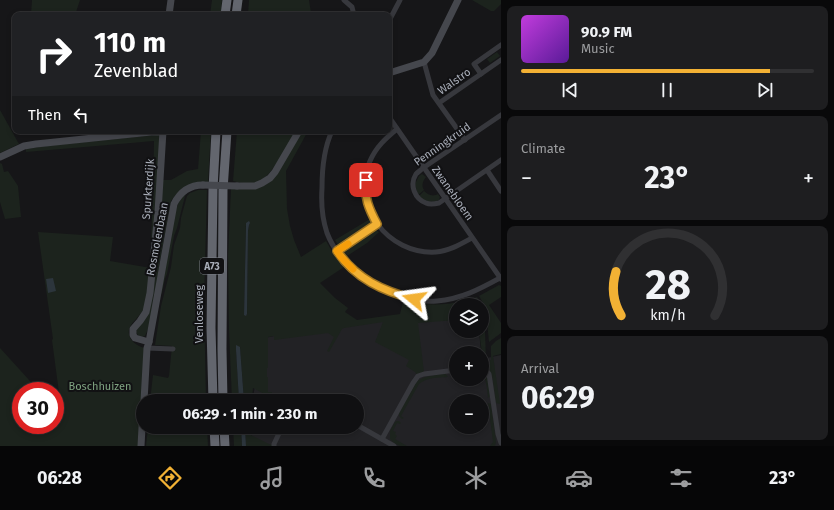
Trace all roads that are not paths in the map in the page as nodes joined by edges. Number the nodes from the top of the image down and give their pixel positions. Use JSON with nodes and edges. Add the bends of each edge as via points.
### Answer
{"nodes":[{"id":1,"x":171,"y":0,"type":"edge"},
{"id":2,"x":227,"y":0,"type":"edge"},
{"id":3,"x":238,"y":0,"type":"edge"},
{"id":4,"x":344,"y":0,"type":"edge"},
{"id":5,"x":400,"y":0,"type":"edge"},
{"id":6,"x":458,"y":0,"type":"edge"},
{"id":7,"x":169,"y":12,"type":"edge"},
{"id":8,"x":225,"y":12,"type":"edge"},
{"id":9,"x":236,"y":12,"type":"edge"},
{"id":10,"x":353,"y":12,"type":"edge"},
{"id":11,"x":392,"y":15,"type":"edge"},
{"id":12,"x":501,"y":46,"type":"edge"},
{"id":13,"x":501,"y":60,"type":"edge"},
{"id":14,"x":424,"y":62,"type":"junction"},
{"id":15,"x":392,"y":72,"type":"edge"},
{"id":16,"x":481,"y":74,"type":"junction"},
{"id":17,"x":439,"y":103,"type":"junction"},
{"id":18,"x":501,"y":115,"type":"edge"},
{"id":19,"x":392,"y":122,"type":"edge"},
{"id":20,"x":397,"y":129,"type":"junction"},
{"id":21,"x":392,"y":133,"type":"edge"},
{"id":22,"x":132,"y":134,"type":"edge"},
{"id":23,"x":163,"y":134,"type":"edge"},
{"id":24,"x":216,"y":134,"type":"edge"},
{"id":25,"x":227,"y":134,"type":"edge"},
{"id":26,"x":296,"y":134,"type":"edge"},
{"id":27,"x":331,"y":134,"type":"edge"},
{"id":28,"x":391,"y":134,"type":"edge"},
{"id":29,"x":465,"y":140,"type":"junction"},
{"id":30,"x":0,"y":157,"type":"edge"},
{"id":31,"x":501,"y":160,"type":"edge"},
{"id":32,"x":423,"y":168,"type":"junction"},
{"id":33,"x":486,"y":170,"type":"junction"},
{"id":34,"x":501,"y":191,"type":"edge"},
{"id":35,"x":446,"y":199,"type":"junction"},
{"id":36,"x":377,"y":224,"type":"junction"},
{"id":37,"x":472,"y":238,"type":"junction"},
{"id":38,"x":337,"y":251,"type":"junction"},
{"id":39,"x":500,"y":279,"type":"edge"},
{"id":40,"x":148,"y":345,"type":"junction"},
{"id":41,"x":173,"y":349,"type":"dead end"},
{"id":42,"x":449,"y":371,"type":"edge"},
{"id":43,"x":489,"y":374,"type":"edge"},
{"id":44,"x":144,"y":394,"type":"edge"},
{"id":45,"x":213,"y":394,"type":"edge"},
{"id":46,"x":223,"y":394,"type":"edge"},
{"id":47,"x":364,"y":429,"type":"edge"},
{"id":48,"x":141,"y":434,"type":"edge"},
{"id":49,"x":214,"y":434,"type":"edge"},
{"id":50,"x":224,"y":434,"type":"edge"},
{"id":51,"x":279,"y":434,"type":"edge"},
{"id":52,"x":382,"y":439,"type":"junction"},
{"id":53,"x":501,"y":444,"type":"edge"},
{"id":54,"x":140,"y":446,"type":"edge"},
{"id":55,"x":214,"y":446,"type":"edge"},
{"id":56,"x":225,"y":446,"type":"edge"},
{"id":57,"x":274,"y":446,"type":"edge"},
{"id":58,"x":394,"y":446,"type":"edge"}],
"edges":[{"from":1,"to":7,"type":"street"},
{"from":2,"to":8,"type":"highway"},
{"from":3,"to":9,"type":"highway"},
{"from":4,"to":10,"type":"street","via":[[352,7]]},
{"from":5,"to":11,"type":"street"},
{"from":6,"to":14,"type":"street","via":[[432,53]]},
{"from":12,"to":16,"type":"street","name":"Walstro","via":[[474,64]]},
{"from":13,"to":16,"type":"street","name":"Walstro"},
{"from":14,"to":15,"type":"street"},
{"from":14,"to":17,"type":"street","via":[[433,95]]},
{"from":16,"to":17,"type":"street","name":"Walstro"},
{"from":17,"to":29,"type":"street"},
{"from":18,"to":29,"type":"street","name":"Penningkruid"},
{"from":19,"to":20,"type":"street","name":"Zwanebloem"},
{"from":20,"to":21,"type":"street"},
{"from":20,"to":32,"type":"street","name":"Zwanebloem"},
{"from":22,"to":30,"type":"street","via":[[24,146]]},
{"from":23,"to":40,"type":"street","name":"Spurkterdijk","via":[[150,293],[146,312],[132,333],[135,338]]},
{"from":24,"to":45,"type":"highway","name":"Venloseweg","number":"A73","via":[[211,328]]},
{"from":25,"to":46,"type":"highway","number":"A73","via":[[223,197]]},
{"from":26,"to":40,"type":"street","name":"Rosmolenbaan","bridge":true,"via":[[276,172],[262,183],[255,186],[196,185],[178,196],[174,204]]},
{"from":27,"to":38,"type":"street","via":[[322,179],[322,216]]},
{"from":28,"to":36,"type":"street","via":[[375,151],[366,172],[367,204]]},
{"from":29,"to":32,"type":"street","name":"Penningkruid"},
{"from":31,"to":33,"type":"street","name":"Penningkruid"},
{"from":32,"to":35,"type":"street","name":"Zwanebloem"},
{"from":32,"to":35,"type":"street","name":"Penningkruid","via":[[414,180],[413,189],[417,196],[420,200],[432,204]]},
{"from":33,"to":34,"type":"street"},
{"from":33,"to":35,"type":"street","name":"Penningkruid"},
{"from":35,"to":37,"type":"street","name":"Zwanebloem"},
{"from":36,"to":37,"type":"street","via":[[397,243],[421,251],[451,249]]},
{"from":36,"to":38,"type":"street"},
{"from":37,"to":39,"type":"street","name":"Zwanebloem"},
{"from":38,"to":39,"type":"street","via":[[365,279],[398,295],[414,299],[436,301],[453,298]]},
{"from":40,"to":41,"type":"street"},
{"from":40,"to":44,"type":"street"},
{"from":42,"to":52,"type":"street","via":[[418,376]]},
{"from":43,"to":53,"type":"street"},
{"from":47,"to":52,"type":"street"},
{"from":48,"to":54,"type":"street"},
{"from":49,"to":55,"type":"highway"},
{"from":50,"to":56,"type":"highway"},
{"from":51,"to":57,"type":"street"},
{"from":52,"to":58,"type":"street"}]}
